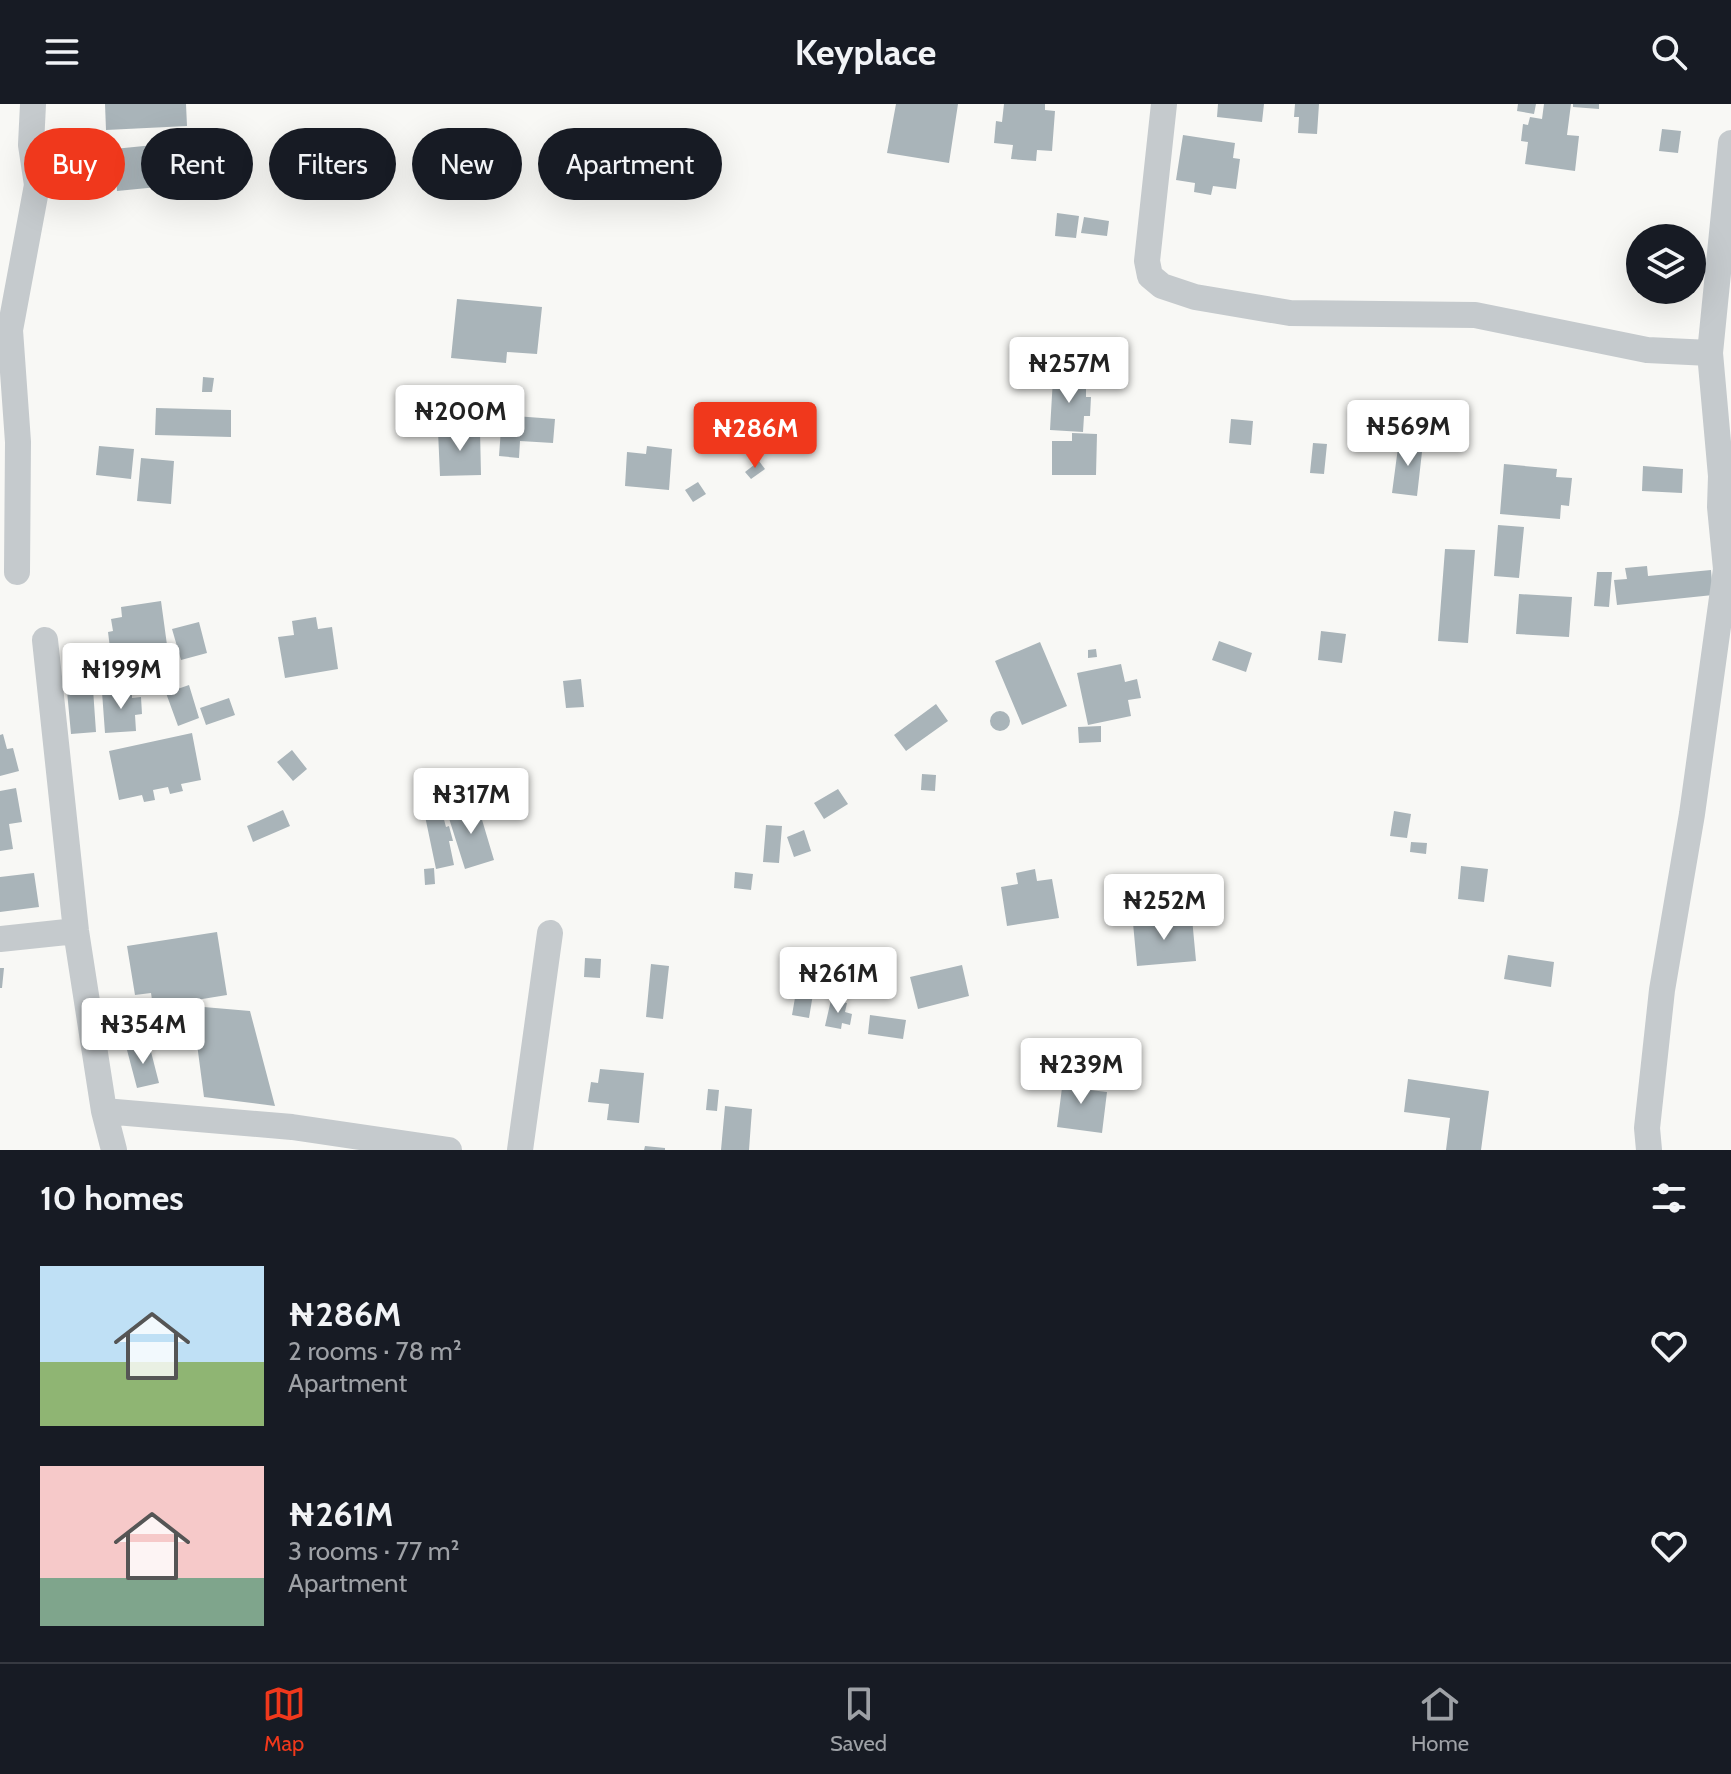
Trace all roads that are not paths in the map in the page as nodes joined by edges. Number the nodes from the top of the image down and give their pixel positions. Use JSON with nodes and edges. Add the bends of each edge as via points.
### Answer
{"nodes":[{"id":1,"x":33,"y":104,"type":"edge"},
{"id":2,"x":1164,"y":104,"type":"edge"},
{"id":3,"x":1731,"y":143,"type":"edge"},
{"id":4,"x":1710,"y":353,"type":"junction"},
{"id":5,"x":1722,"y":386,"type":"edge"},
{"id":6,"x":17,"y":572,"type":"dead end"},
{"id":7,"x":45,"y":640,"type":"dead end"},
{"id":8,"x":76,"y":931,"type":"junction"},
{"id":9,"x":550,"y":933,"type":"dead end"},
{"id":10,"x":0,"y":939,"type":"edge"},
{"id":11,"x":104,"y":1111,"type":"junction"},
{"id":12,"x":114,"y":1150,"type":"edge"},
{"id":13,"x":449,"y":1150,"type":"edge"},
{"id":14,"x":520,"y":1150,"type":"edge"},
{"id":15,"x":1649,"y":1150,"type":"edge"}],
"edges":[{"from":1,"to":6,"type":"street","via":[[31,145],[37,185],[10,330],[18,442]]},
{"from":2,"to":4,"type":"street","via":[[1147,261],[1150,276],[1162,286],[1290,313],[1475,315],[1647,350]]},
{"from":3,"to":4,"type":"street"},
{"from":4,"to":5,"type":"street"},
{"from":5,"to":15,"type":"street","via":[[1726,569],[1662,990]]},
{"from":7,"to":8,"type":"street"},
{"from":8,"to":10,"type":"street"},
{"from":8,"to":11,"type":"street"},
{"from":9,"to":14,"type":"street"},
{"from":11,"to":12,"type":"street"},
{"from":11,"to":13,"type":"street","via":[[292,1127]]}]}
